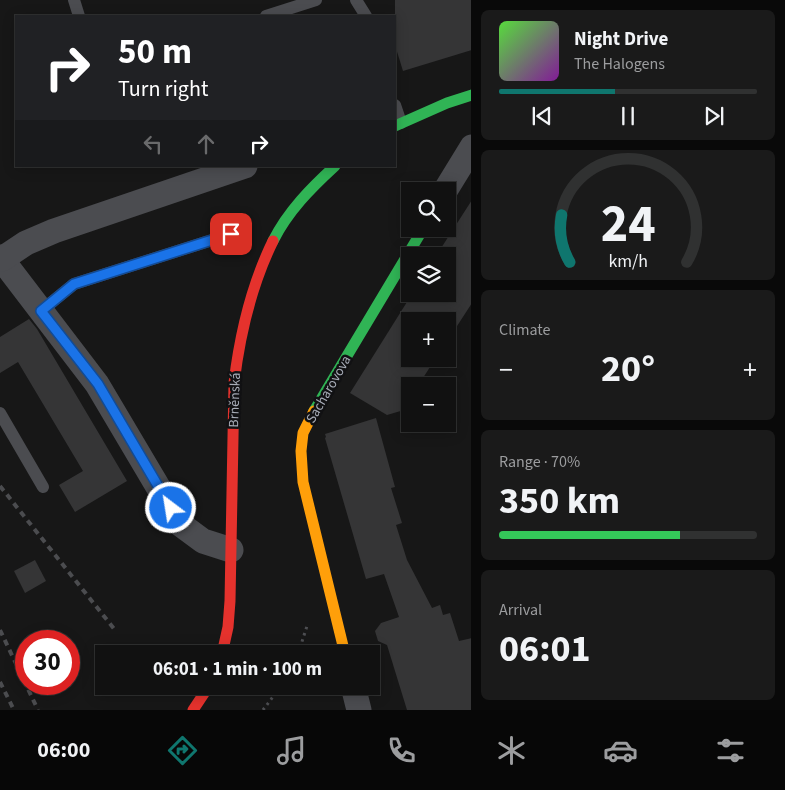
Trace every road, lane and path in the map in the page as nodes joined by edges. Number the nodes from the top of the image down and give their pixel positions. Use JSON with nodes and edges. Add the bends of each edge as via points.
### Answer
{"nodes":[{"id":1,"x":74,"y":0,"type":"edge"},
{"id":2,"x":316,"y":0,"type":"edge"},
{"id":3,"x":356,"y":0,"type":"edge"},
{"id":4,"x":79,"y":15,"type":"edge"},
{"id":5,"x":269,"y":15,"type":"edge"},
{"id":6,"x":365,"y":15,"type":"edge"},
{"id":7,"x":471,"y":95,"type":"edge"},
{"id":8,"x":396,"y":111,"type":"edge"},
{"id":9,"x":398,"y":124,"type":"edge"},
{"id":10,"x":471,"y":147,"type":"edge"},
{"id":11,"x":242,"y":167,"type":"edge"},
{"id":12,"x":327,"y":168,"type":"edge"},
{"id":13,"x":450,"y":182,"type":"edge"},
{"id":14,"x":231,"y":234,"type":"dead end"},
{"id":15,"x":417,"y":237,"type":"edge"},
{"id":16,"x":2,"y":263,"type":"edge"},
{"id":17,"x":41,"y":311,"type":"junction"},
{"id":18,"x":0,"y":413,"type":"edge"},
{"id":19,"x":42,"y":487,"type":"dead end"},
{"id":20,"x":230,"y":550,"type":"junction"},
{"id":21,"x":224,"y":645,"type":"edge"},
{"id":22,"x":343,"y":645,"type":"edge"},
{"id":23,"x":202,"y":695,"type":"edge"},
{"id":24,"x":273,"y":695,"type":"edge"},
{"id":25,"x":355,"y":695,"type":"edge"},
{"id":26,"x":193,"y":710,"type":"edge"},
{"id":27,"x":262,"y":710,"type":"edge"},
{"id":28,"x":359,"y":710,"type":"edge"}],
"edges":[{"from":1,"to":4,"type":"lane"},
{"from":2,"to":5,"type":"lane"},
{"from":3,"to":6,"type":"lane"},
{"from":7,"to":9,"type":"main road"},
{"from":8,"to":9,"type":"lane"},
{"from":10,"to":13,"type":"street"},
{"from":11,"to":16,"type":"street","via":[[54,231],[26,243]]},
{"from":12,"to":20,"type":"main road","name":"Brněnská","via":[[272,240],[257,272],[241,326],[234,382]]},
{"from":14,"to":17,"type":"lane","via":[[74,284]]},
{"from":15,"to":22,"type":"main road","name":"Sacharovova","via":[[303,433],[303,482]]},
{"from":16,"to":17,"type":"street"},
{"from":17,"to":20,"type":"street","via":[[98,384],[180,524],[203,542]]},
{"from":18,"to":19,"type":"lane"},
{"from":20,"to":21,"type":"main road","name":"Brněnská","via":[[232,597]]},
{"from":23,"to":26,"type":"main road"},
{"from":24,"to":27,"type":"path"},
{"from":25,"to":28,"type":"street"}]}
